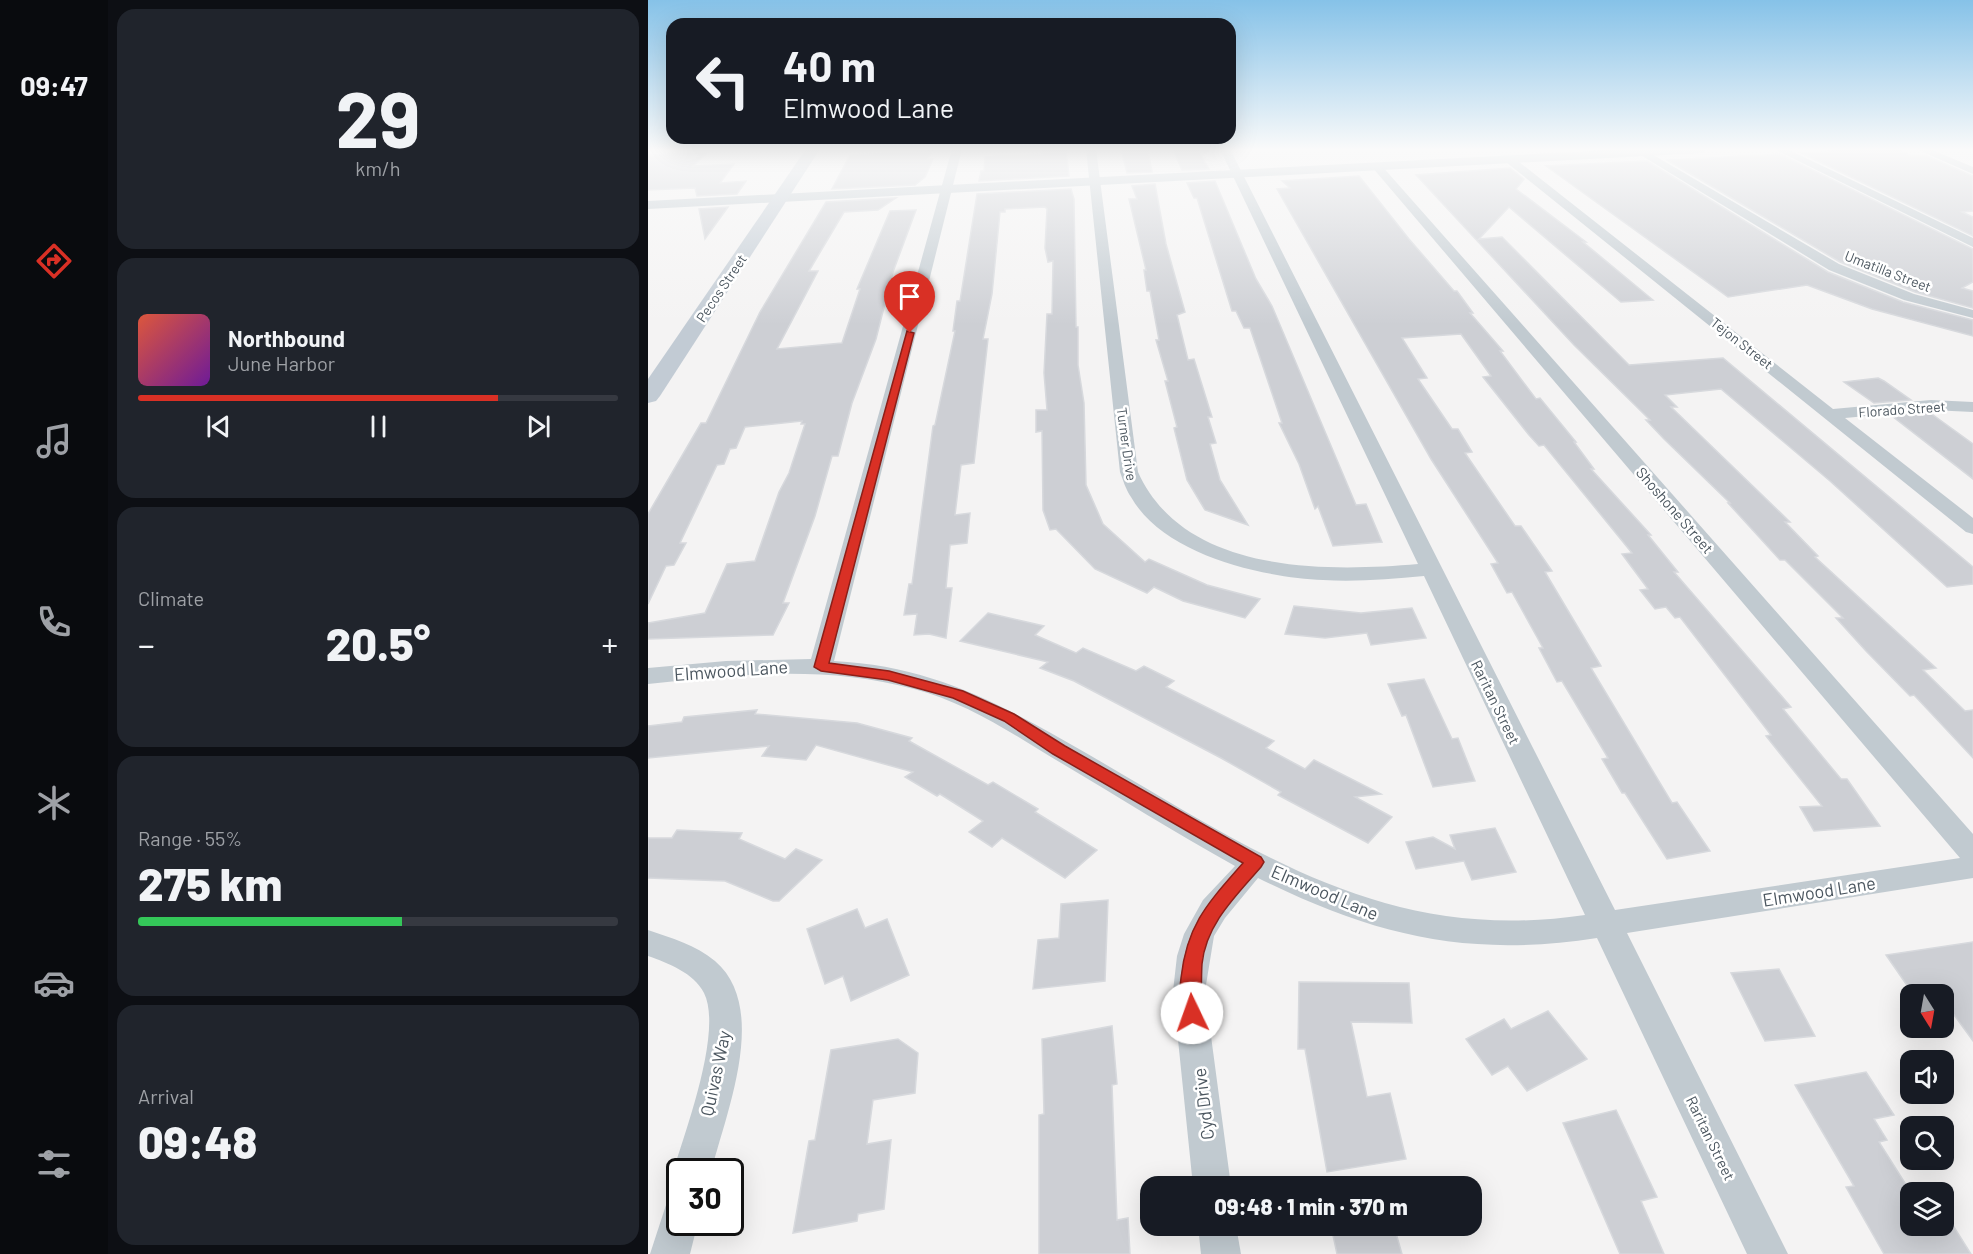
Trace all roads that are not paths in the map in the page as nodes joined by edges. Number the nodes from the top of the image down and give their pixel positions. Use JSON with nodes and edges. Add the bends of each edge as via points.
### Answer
{"nodes":[{"id":1,"x":775,"y":208,"type":"edge"},
{"id":2,"x":942,"y":208,"type":"edge"},
{"id":3,"x":1098,"y":208,"type":"edge"},
{"id":4,"x":1254,"y":208,"type":"edge"},
{"id":5,"x":1412,"y":208,"type":"edge"},
{"id":6,"x":1570,"y":208,"type":"edge"},
{"id":7,"x":1735,"y":208,"type":"edge"},
{"id":8,"x":1900,"y":208,"type":"edge"},
{"id":9,"x":1973,"y":243,"type":"edge"},
{"id":10,"x":1973,"y":314,"type":"edge"},
{"id":11,"x":648,"y":396,"type":"edge"},
{"id":12,"x":1973,"y":407,"type":"edge"},
{"id":13,"x":1831,"y":414,"type":"junction"},
{"id":14,"x":1973,"y":528,"type":"edge"},
{"id":15,"x":1431,"y":569,"type":"junction"},
{"id":16,"x":821,"y":667,"type":"junction"},
{"id":17,"x":648,"y":676,"type":"edge"},
{"id":18,"x":1973,"y":853,"type":"edge"},
{"id":19,"x":1255,"y":862,"type":"junction"},
{"id":20,"x":1973,"y":867,"type":"edge"},
{"id":21,"x":1606,"y":925,"type":"junction"},
{"id":22,"x":648,"y":943,"type":"edge"},
{"id":23,"x":696,"y":1158,"type":"edge"},
{"id":24,"x":1211,"y":1176,"type":"edge"},
{"id":25,"x":675,"y":1236,"type":"edge"},
{"id":26,"x":1218,"y":1236,"type":"edge"},
{"id":27,"x":670,"y":1254,"type":"edge"},
{"id":28,"x":1221,"y":1254,"type":"edge"},
{"id":29,"x":1768,"y":1254,"type":"edge"}],
"edges":[{"from":1,"to":11,"type":"main road","name":"Pecos Street"},
{"from":2,"to":16,"type":"street"},
{"from":3,"to":15,"type":"street","name":"Turner Drive","via":[[1129,472],[1139,499],[1149,512],[1198,544],[1272,567],[1364,575]]},
{"from":4,"to":15,"type":"street","name":"Raritan Street"},
{"from":5,"to":18,"type":"street","name":"Shoshone Street"},
{"from":6,"to":13,"type":"street","name":"Tejon Street"},
{"from":7,"to":10,"type":"street","name":"Umatilla Street","via":[[1834,267],[1909,297]]},
{"from":8,"to":9,"type":"street"},
{"from":12,"to":13,"type":"street","name":"Florado Street","via":[[1931,405]]},
{"from":13,"to":14,"type":"street","name":"Tejon Street"},
{"from":15,"to":21,"type":"street","name":"Raritan Street"},
{"from":16,"to":17,"type":"street","name":"Elmwood Lane","via":[[744,667]]},
{"from":16,"to":19,"type":"street","name":"Elmwood Lane","via":[[889,676],[958,695],[1009,718]]},
{"from":19,"to":21,"type":"street","name":"Elmwood Lane","via":[[1328,897],[1413,924],[1508,934]]},
{"from":19,"to":24,"type":"street","name":"Cyd Drive","via":[[1214,909],[1199,934],[1193,956],[1189,992]]},
{"from":20,"to":21,"type":"street","name":"Elmwood Lane"},
{"from":21,"to":29,"type":"street","name":"Raritan Street"},
{"from":22,"to":23,"type":"street","name":"Quivas Way","via":[[682,954],[701,968],[720,990],[727,1018],[725,1042]]},
{"from":25,"to":27,"type":"street"},
{"from":26,"to":28,"type":"street"}]}
